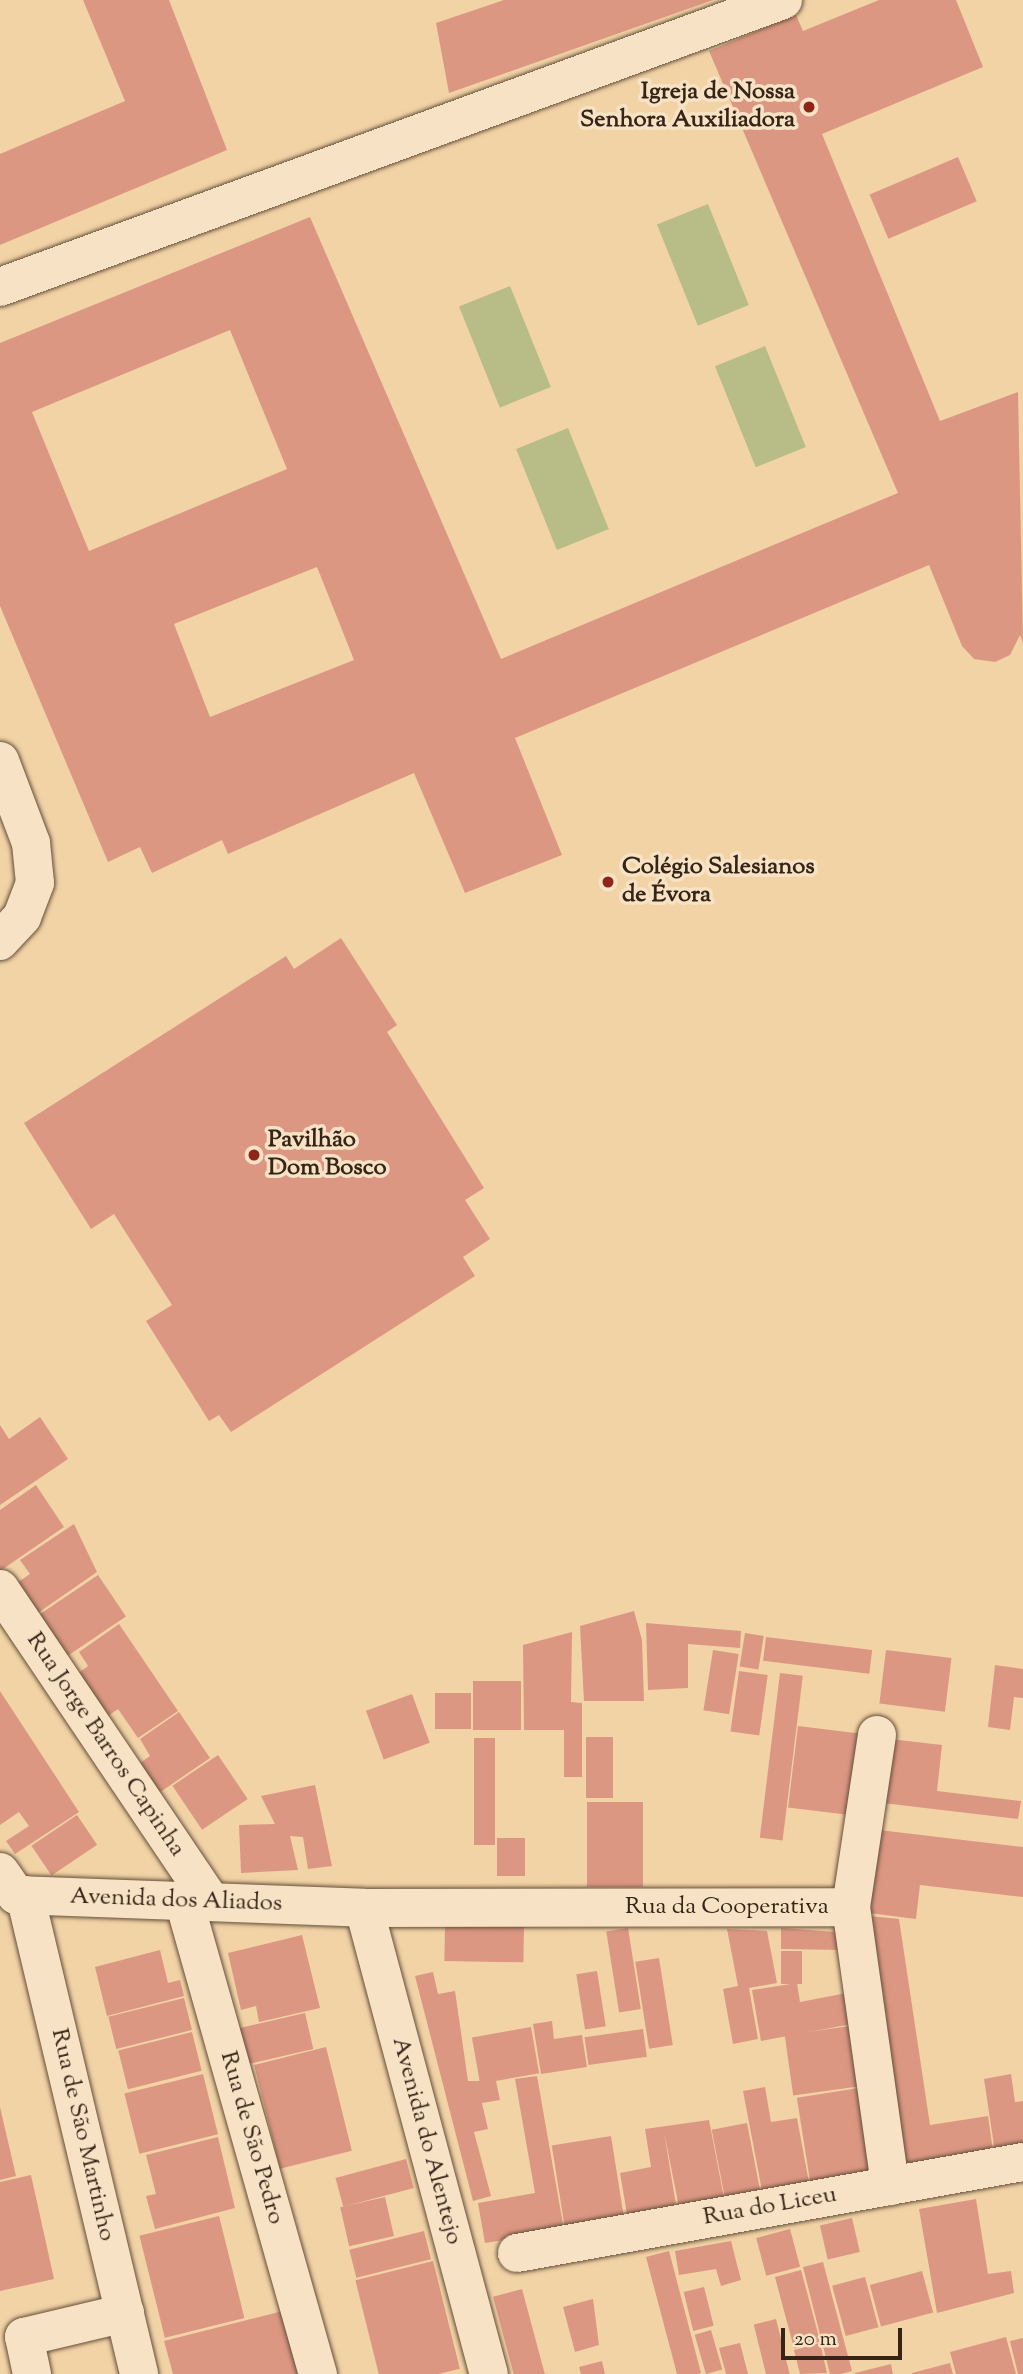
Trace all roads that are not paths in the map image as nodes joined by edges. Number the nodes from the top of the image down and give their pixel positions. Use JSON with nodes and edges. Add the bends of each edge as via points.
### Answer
{"nodes":[{"id":1,"x":781,"y":1,"type":"edge"},
{"id":2,"x":0,"y":287,"type":"edge"},
{"id":3,"x":0,"y":761,"type":"edge"},
{"id":4,"x":0,"y":941,"type":"edge"},
{"id":5,"x":0,"y":1588,"type":"edge"},
{"id":6,"x":877,"y":1735,"type":"dead end"},
{"id":7,"x":12,"y":1884,"type":"edge"},
{"id":8,"x":197,"y":1902,"type":"junction"},
{"id":9,"x":364,"y":1908,"type":"junction"},
{"id":10,"x":851,"y":1908,"type":"junction"},
{"id":11,"x":1023,"y":2162,"type":"edge"},
{"id":12,"x":890,"y":2186,"type":"junction"},
{"id":13,"x":517,"y":2253,"type":"dead end"},
{"id":14,"x":125,"y":2313,"type":"junction"},
{"id":15,"x":12,"y":2335,"type":"edge"},
{"id":16,"x":480,"y":2372,"type":"edge"},
{"id":17,"x":32,"y":2374,"type":"edge"},
{"id":18,"x":139,"y":2374,"type":"edge"},
{"id":19,"x":318,"y":2374,"type":"edge"}],
"edges":[{"from":1,"to":2,"type":"street","via":[[524,112]]},
{"from":3,"to":4,"type":"street","via":[[32,843],[35,883],[22,917]]},
{"from":5,"to":8,"type":"street","name":"Rua Jorge Barros Capinha"},
{"from":6,"to":10,"type":"street"},
{"from":7,"to":8,"type":"street","name":"Avenida dos Aliados"},
{"from":7,"to":14,"type":"street","name":"Rua de São Martinho"},
{"from":8,"to":9,"type":"street","name":"Avenida dos Aliados"},
{"from":8,"to":19,"type":"street","name":"Rua de São Pedro"},
{"from":9,"to":10,"type":"street","name":"Rua da Cooperativa"},
{"from":9,"to":16,"type":"street","name":"Avenida do Alentejo"},
{"from":10,"to":12,"type":"street","name":"Rua da Cooperativa"},
{"from":11,"to":12,"type":"street","name":"Rua do Liceu"},
{"from":12,"to":13,"type":"street","name":"Rua do Liceu"},
{"from":14,"to":15,"type":"street"},
{"from":14,"to":18,"type":"street","name":"Rua de São Martinho"},
{"from":15,"to":17,"type":"street"}]}
